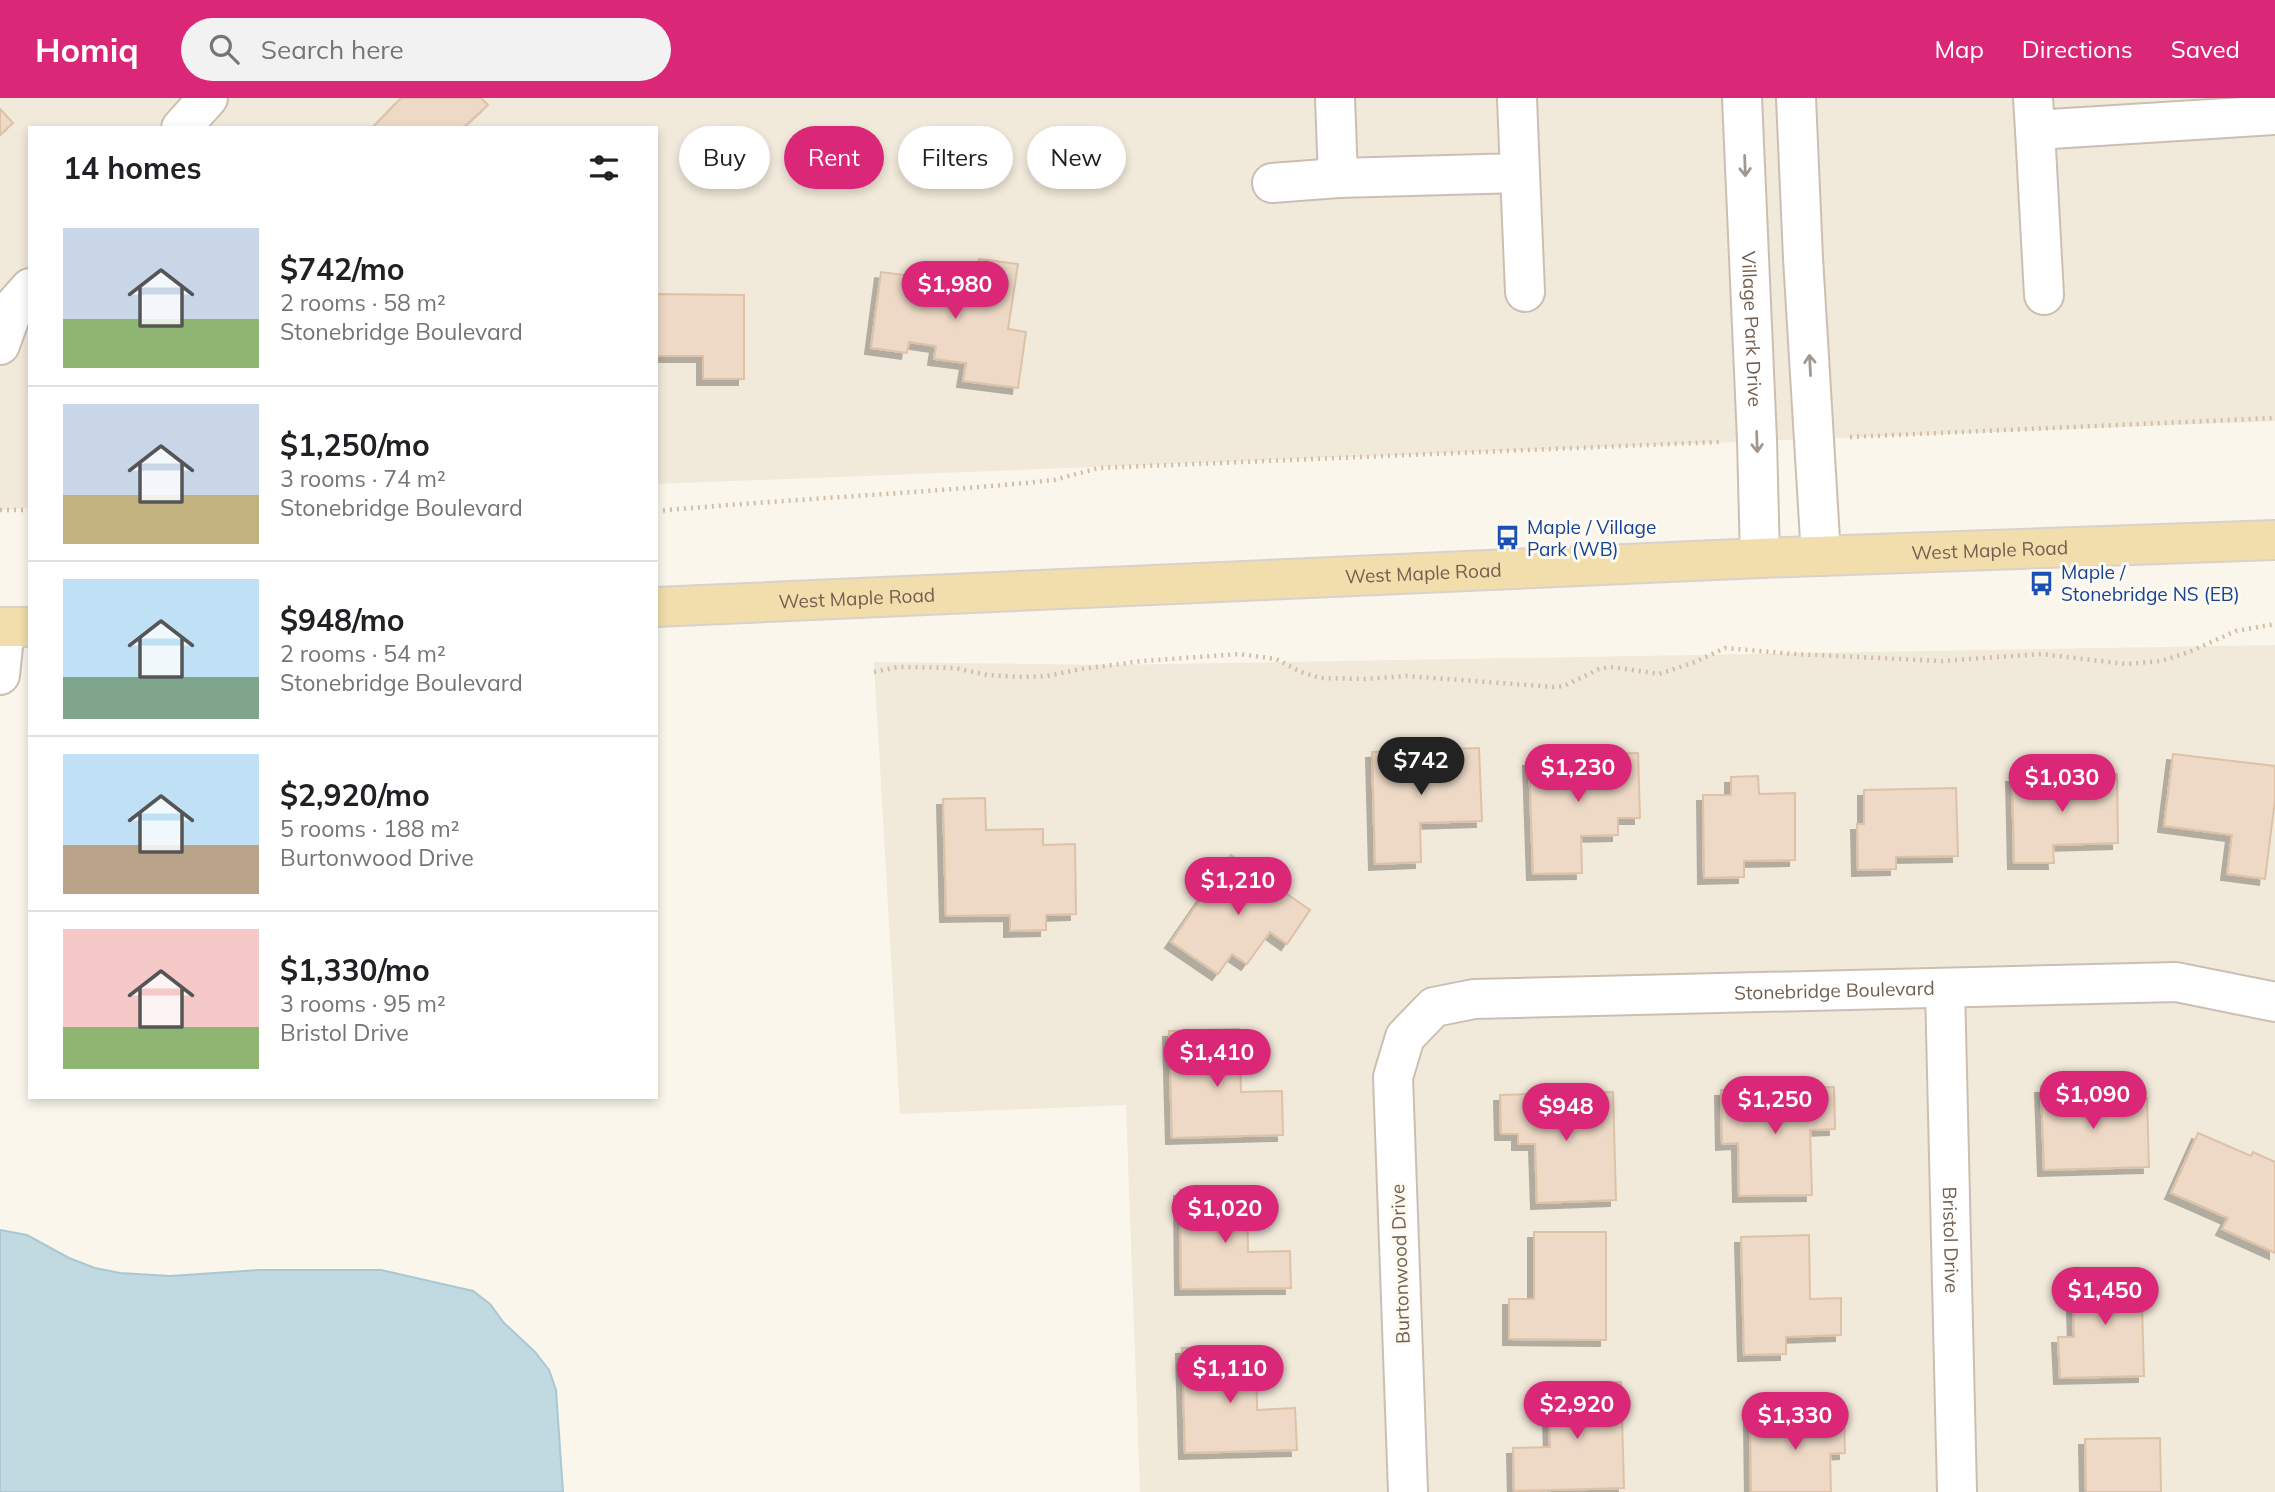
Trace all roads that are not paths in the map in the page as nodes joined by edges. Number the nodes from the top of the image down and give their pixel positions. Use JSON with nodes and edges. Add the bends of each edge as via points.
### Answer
{"nodes":[{"id":1,"x":208,"y":98,"type":"edge"},
{"id":2,"x":1335,"y":98,"type":"edge"},
{"id":3,"x":1517,"y":98,"type":"edge"},
{"id":4,"x":1742,"y":98,"type":"edge"},
{"id":5,"x":1796,"y":98,"type":"edge"},
{"id":6,"x":2034,"y":114,"type":"edge"},
{"id":7,"x":2275,"y":115,"type":"edge"},
{"id":8,"x":183,"y":126,"type":"edge"},
{"id":9,"x":1520,"y":173,"type":"junction"},
{"id":10,"x":1338,"y":178,"type":"junction"},
{"id":11,"x":1272,"y":183,"type":"dead end"},
{"id":12,"x":28,"y":290,"type":"edge"},
{"id":13,"x":1525,"y":292,"type":"dead end"},
{"id":14,"x":2045,"y":295,"type":"dead end"},
{"id":15,"x":0,"y":345,"type":"edge"},
{"id":16,"x":2275,"y":540,"type":"edge"},
{"id":17,"x":1821,"y":556,"type":"junction"},
{"id":18,"x":1760,"y":558,"type":"junction"},
{"id":19,"x":658,"y":607,"type":"edge"},
{"id":20,"x":11,"y":627,"type":"edge"},
{"id":21,"x":0,"y":675,"type":"edge"},
{"id":22,"x":1945,"y":988,"type":"junction"},
{"id":23,"x":2275,"y":1002,"type":"edge"},
{"id":24,"x":1405,"y":1037,"type":"joint"},
{"id":25,"x":1408,"y":1492,"type":"edge"},
{"id":26,"x":1957,"y":1492,"type":"edge"}],
"edges":[{"from":1,"to":8,"type":"street"},
{"from":2,"to":10,"type":"street"},
{"from":3,"to":9,"type":"street"},
{"from":4,"to":18,"type":"street","name":"Village Park Drive","one_way":true},
{"from":17,"to":5,"type":"street","one_way":true},
{"from":6,"to":7,"type":"street"},
{"from":6,"to":14,"type":"street"},
{"from":9,"to":10,"type":"street"},
{"from":9,"to":13,"type":"street"},
{"from":10,"to":11,"type":"street"},
{"from":12,"to":15,"type":"street","via":[[14,306]]},
{"from":16,"to":17,"type":"main road","name":"West Maple Road"},
{"from":17,"to":18,"type":"main road","name":"West Maple Road"},
{"from":18,"to":19,"type":"main road","name":"West Maple Road"},
{"from":20,"to":21,"type":"street"},
{"from":22,"to":23,"type":"street","name":"Stonebridge Boulevard","via":[[2176,982]]},
{"from":22,"to":24,"type":"street","name":"Stonebridge Boulevard","via":[[1474,999],[1434,1007]]},
{"from":22,"to":26,"type":"street","name":"Bristol Drive"},
{"from":24,"to":25,"type":"street","name":"Burtonwood Drive","via":[[1393,1077]]}]}
